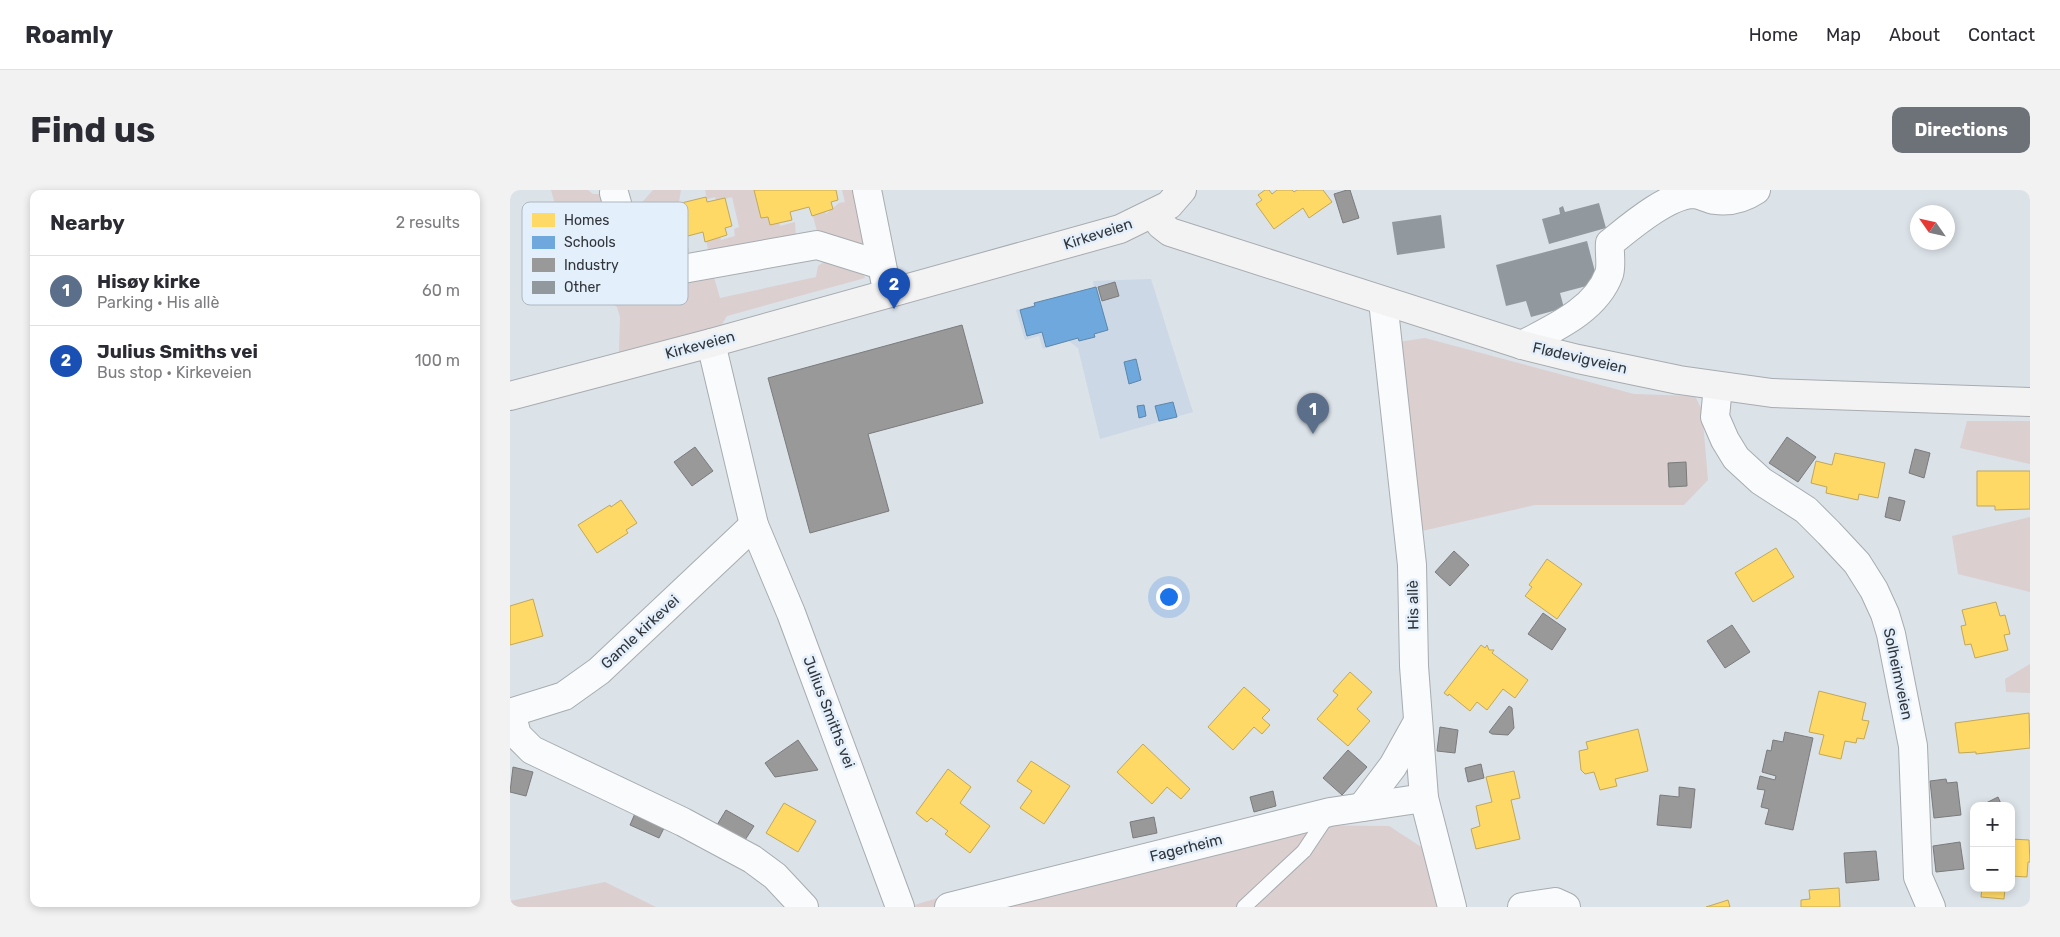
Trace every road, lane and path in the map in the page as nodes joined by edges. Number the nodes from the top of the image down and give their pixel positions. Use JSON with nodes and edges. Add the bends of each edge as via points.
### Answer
{"nodes":[{"id":1,"x":867,"y":190,"type":"edge"},
{"id":2,"x":1182,"y":190,"type":"edge"},
{"id":3,"x":1756,"y":190,"type":"edge"},
{"id":4,"x":614,"y":193,"type":"dead end"},
{"id":5,"x":617,"y":202,"type":"edge"},
{"id":6,"x":1153,"y":214,"type":"junction"},
{"id":7,"x":881,"y":265,"type":"junction"},
{"id":8,"x":688,"y":268,"type":"edge"},
{"id":9,"x":889,"y":293,"type":"junction"},
{"id":10,"x":1383,"y":301,"type":"junction"},
{"id":11,"x":711,"y":343,"type":"junction"},
{"id":12,"x":1522,"y":345,"type":"junction"},
{"id":13,"x":1718,"y":386,"type":"junction"},
{"id":14,"x":510,"y":396,"type":"edge"},
{"id":15,"x":2030,"y":402,"type":"edge"},
{"id":16,"x":754,"y":525,"type":"junction"},
{"id":17,"x":511,"y":713,"type":"edge"},
{"id":18,"x":1417,"y":723,"type":"junction"},
{"id":19,"x":1424,"y":798,"type":"junction"},
{"id":20,"x":1362,"y":807,"type":"junction"},
{"id":21,"x":1330,"y":812,"type":"junction"},
{"id":22,"x":804,"y":907,"type":"edge"},
{"id":23,"x":900,"y":907,"type":"edge"},
{"id":24,"x":949,"y":907,"type":"edge"},
{"id":25,"x":1244,"y":907,"type":"edge"},
{"id":26,"x":1452,"y":907,"type":"edge"},
{"id":27,"x":1522,"y":907,"type":"edge"},
{"id":28,"x":1566,"y":907,"type":"edge"},
{"id":29,"x":1931,"y":907,"type":"edge"}],
"edges":[{"from":1,"to":7,"type":"street"},
{"from":2,"to":6,"type":"main road","name":"Kirkeveien","via":[[1169,205]]},
{"from":3,"to":12,"type":"street","via":[[1730,200],[1693,194],[1675,199],[1633,224],[1610,243],[1609,274],[1590,303]]},
{"from":4,"to":5,"type":"street"},
{"from":6,"to":9,"type":"main road","name":"Kirkeveien","via":[[1112,232]]},
{"from":6,"to":10,"type":"main road","name":"Flødevigveien","via":[[1170,232]]},
{"from":7,"to":8,"type":"street","via":[[817,245]]},
{"from":7,"to":9,"type":"street"},
{"from":9,"to":11,"type":"main road","name":"Kirkeveien"},
{"from":10,"to":12,"type":"main road","name":"Flødevigveien"},
{"from":10,"to":18,"type":"street","name":"His allè","via":[[1412,565]]},
{"from":11,"to":14,"type":"main road","name":"Kirkeveien"},
{"from":11,"to":16,"type":"street","name":"Julius Smiths vei"},
{"from":12,"to":13,"type":"main road","name":"Flødevigveien"},
{"from":13,"to":15,"type":"main road","name":"Flødevigveien","via":[[1772,392]]},
{"from":13,"to":29,"type":"street","name":"Solheimveien","via":[[1715,417],[1736,458],[1761,481],[1806,510],[1829,533],[1857,563],[1885,614],[1913,746],[1918,877]]},
{"from":16,"to":17,"type":"street","name":"Gamle kirkevei","via":[[599,671],[564,696]]},
{"from":16,"to":23,"type":"street","name":"Julius Smiths vei","via":[[792,613]]},
{"from":17,"to":22,"type":"street","via":[[517,735],[532,750],[683,822],[752,859],[775,876]]},
{"from":18,"to":19,"type":"street","name":"His allè"},
{"from":18,"to":20,"type":"street","via":[[1393,766]]},
{"from":19,"to":20,"type":"street","name":"Fagerheim"},
{"from":19,"to":26,"type":"street","name":"His allè"},
{"from":20,"to":21,"type":"street","name":"Fagerheim"},
{"from":21,"to":24,"type":"street","name":"Fagerheim"},
{"from":21,"to":25,"type":"lane","via":[[1304,851]]},
{"from":27,"to":28,"type":"street","via":[[1555,902]]}]}
